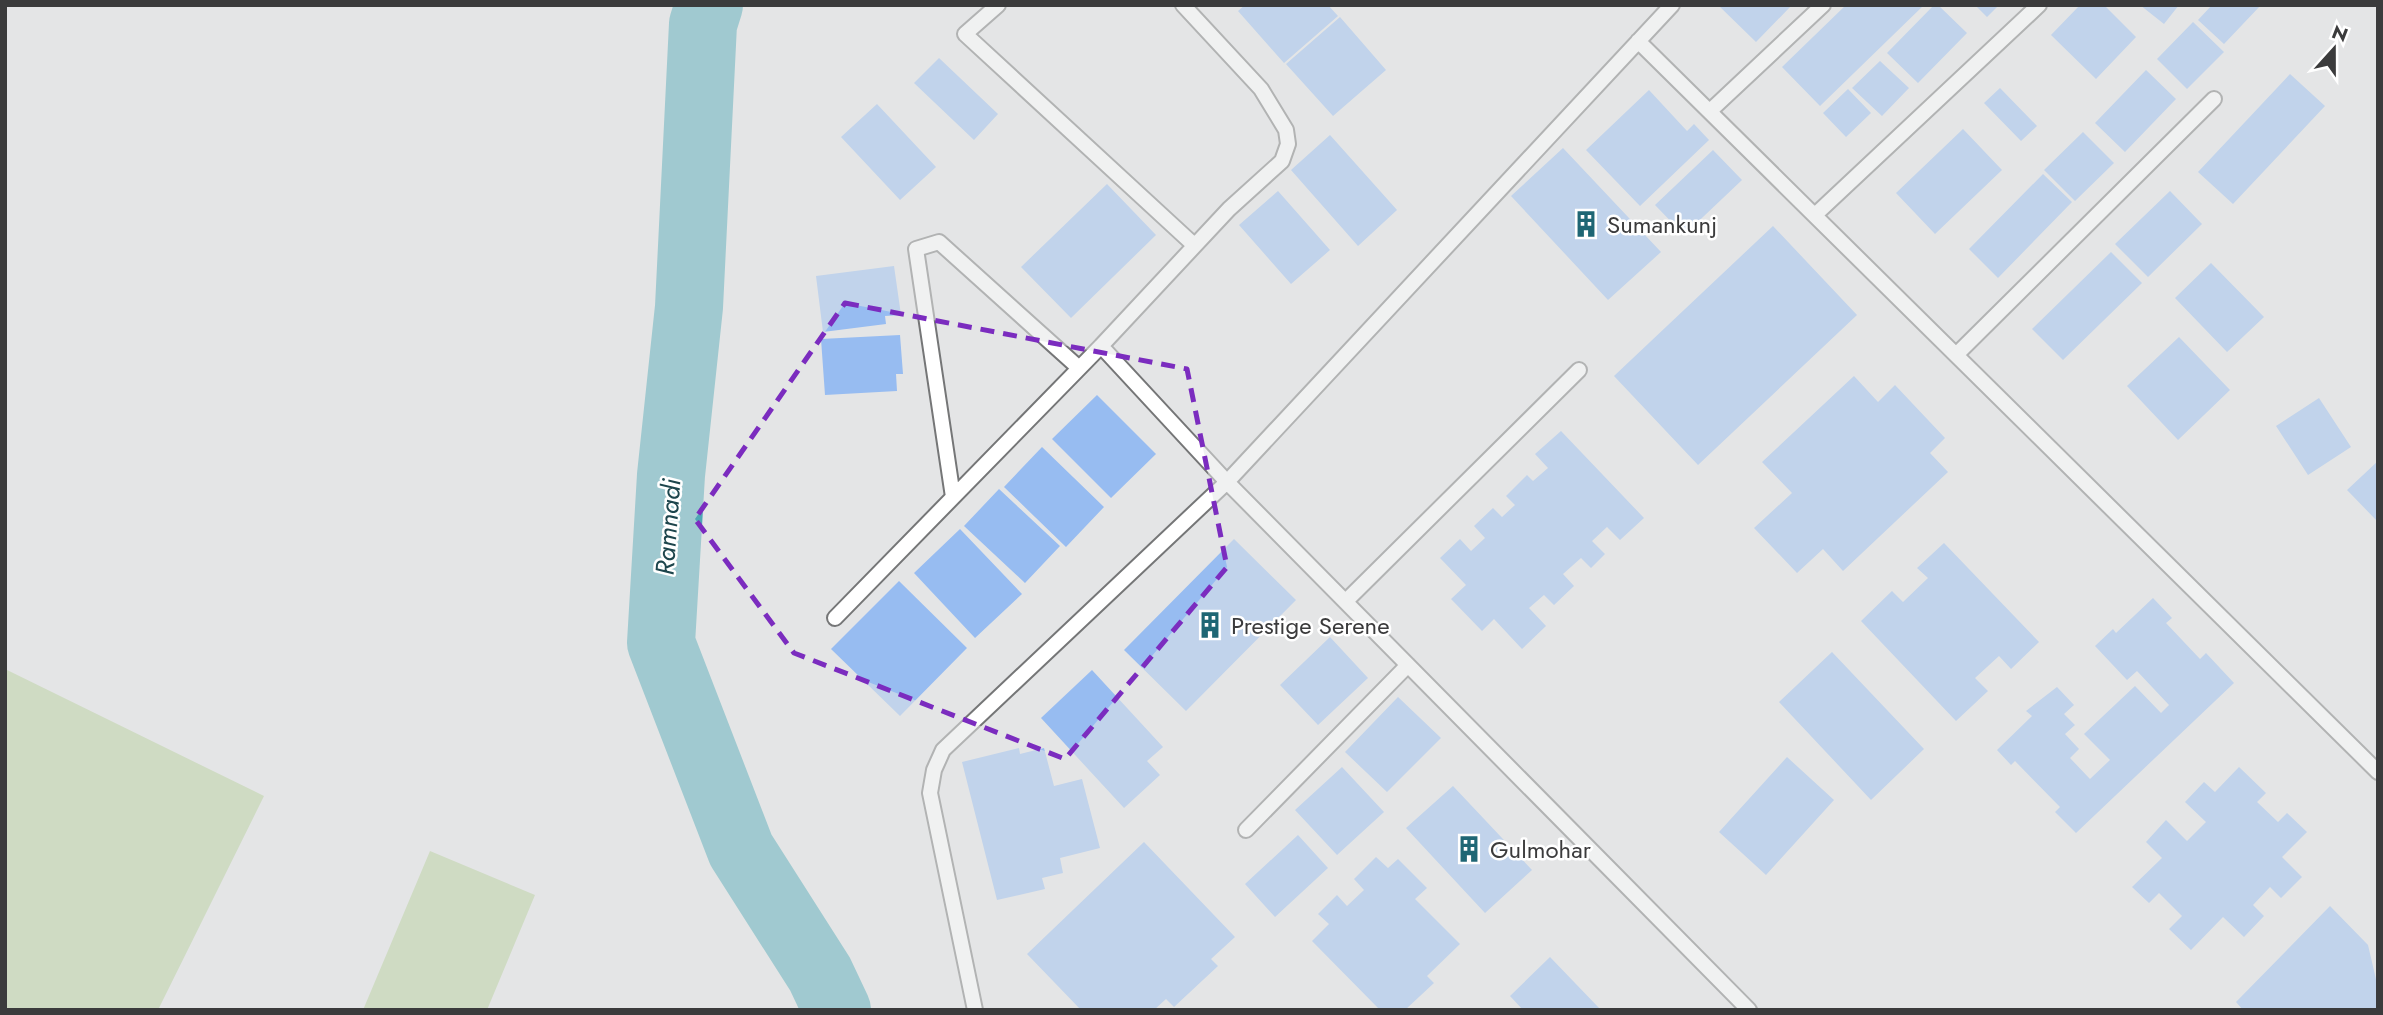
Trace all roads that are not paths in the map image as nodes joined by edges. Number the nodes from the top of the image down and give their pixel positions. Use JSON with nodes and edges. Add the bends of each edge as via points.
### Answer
{"nodes":[{"id":1,"x":998,"y":5,"type":"edge"},
{"id":2,"x":1183,"y":5,"type":"edge"},
{"id":3,"x":1672,"y":5,"type":"edge"},
{"id":4,"x":1823,"y":5,"type":"edge"},
{"id":5,"x":2039,"y":5,"type":"edge"},
{"id":6,"x":1638,"y":41,"type":"junction"},
{"id":7,"x":2214,"y":99,"type":"dead end"},
{"id":8,"x":1710,"y":111,"type":"junction"},
{"id":9,"x":1815,"y":215,"type":"junction"},
{"id":10,"x":1194,"y":245,"type":"junction"},
{"id":11,"x":1101,"y":346,"type":"junction"},
{"id":12,"x":1956,"y":355,"type":"junction"},
{"id":13,"x":1079,"y":368,"type":"junction"},
{"id":14,"x":1579,"y":370,"type":"dead end"},
{"id":15,"x":1227,"y":482,"type":"junction"},
{"id":16,"x":953,"y":497,"type":"junction"},
{"id":17,"x":1346,"y":601,"type":"junction"},
{"id":18,"x":835,"y":618,"type":"dead end"},
{"id":19,"x":1408,"y":665,"type":"junction"},
{"id":20,"x":2378,"y":772,"type":"edge"},
{"id":21,"x":1247,"y":830,"type":"dead end"},
{"id":22,"x":975,"y":1010,"type":"edge"},
{"id":23,"x":1749,"y":1010,"type":"edge"}],
"edges":[{"from":1,"to":10,"type":"lane","via":[[965,34]]},
{"from":2,"to":10,"type":"lane","via":[[1261,89],[1286,130],[1287,144],[1282,161]]},
{"from":3,"to":6,"type":"lane"},
{"from":4,"to":8,"type":"lane"},
{"from":5,"to":9,"type":"lane"},
{"from":6,"to":8,"type":"lane"},
{"from":6,"to":15,"type":"lane"},
{"from":7,"to":12,"type":"lane"},
{"from":8,"to":9,"type":"lane"},
{"from":9,"to":12,"type":"lane"},
{"from":10,"to":11,"type":"lane"},
{"from":11,"to":13,"type":"lane"},
{"from":11,"to":15,"type":"lane"},
{"from":12,"to":20,"type":"lane"},
{"from":13,"to":16,"type":"lane"},
{"from":13,"to":16,"type":"lane","via":[[939,242],[916,249]]},
{"from":14,"to":17,"type":"lane"},
{"from":15,"to":17,"type":"lane"},
{"from":15,"to":22,"type":"lane","via":[[943,750],[930,793]]},
{"from":16,"to":18,"type":"lane"},
{"from":17,"to":19,"type":"lane"},
{"from":19,"to":21,"type":"lane"},
{"from":19,"to":23,"type":"lane"}]}
